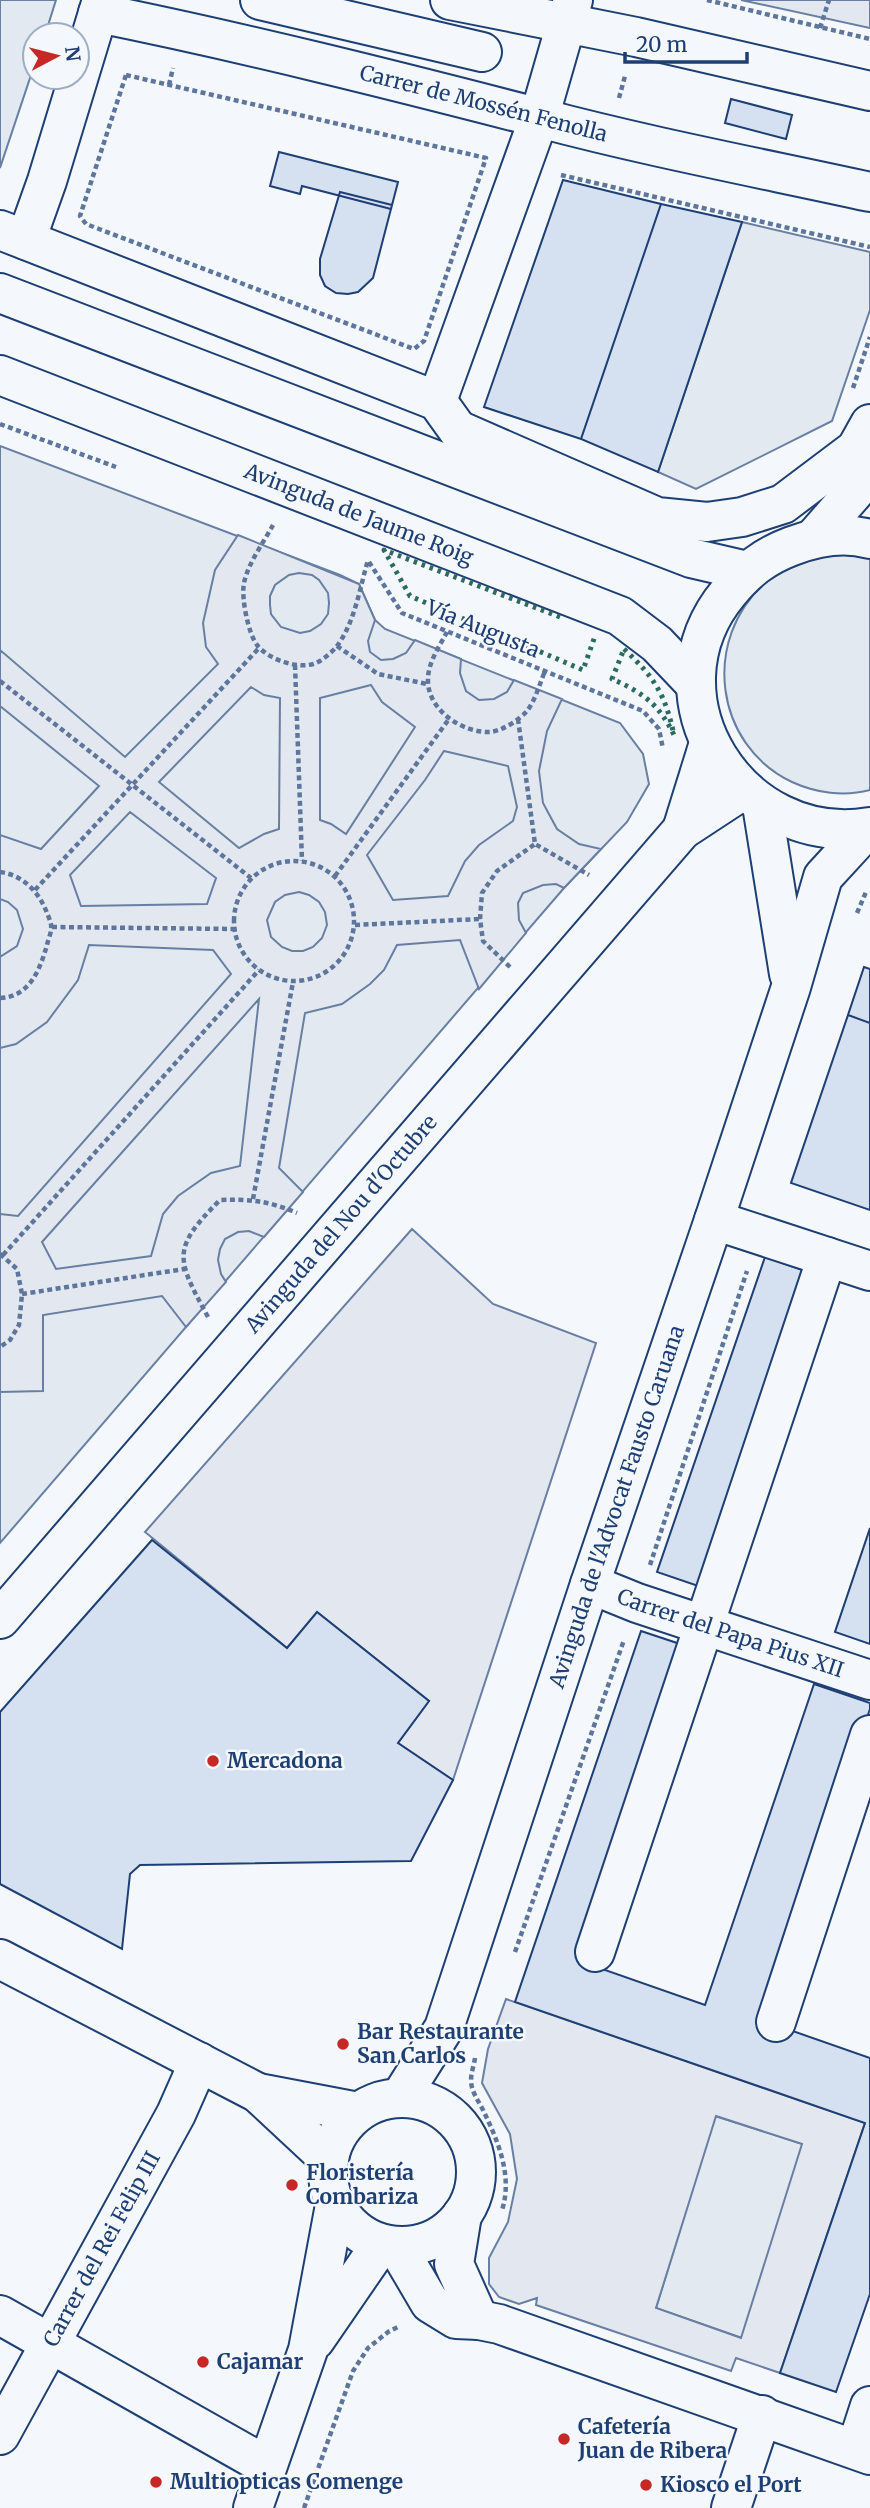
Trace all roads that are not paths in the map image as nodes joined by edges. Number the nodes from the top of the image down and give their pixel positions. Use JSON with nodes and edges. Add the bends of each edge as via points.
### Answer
{"nodes":[{"id":1,"x":260,"y":0,"type":"edge"},
{"id":2,"x":450,"y":0,"type":"edge"},
{"id":3,"x":100,"y":6,"type":"edge"},
{"id":4,"x":570,"y":12,"type":"edge"},
{"id":5,"x":482,"y":52,"type":"dead end"},
{"id":6,"x":870,"y":91,"type":"edge"},
{"id":7,"x":540,"y":118,"type":"junction"},
{"id":8,"x":870,"y":192,"type":"edge"},
{"id":9,"x":13,"y":235,"type":"edge"},
{"id":10,"x":0,"y":293,"type":"edge"},
{"id":11,"x":0,"y":375,"type":"edge"},
{"id":12,"x":860,"y":411,"type":"edge"},
{"id":13,"x":448,"y":416,"type":"junction"},
{"id":14,"x":870,"y":474,"type":"edge"},
{"id":15,"x":495,"y":482,"type":"junction"},
{"id":16,"x":814,"y":538,"type":"junction"},
{"id":17,"x":870,"y":539,"type":"edge"},
{"id":18,"x":747,"y":571,"type":"junction"},
{"id":19,"x":696,"y":685,"type":"junction"},
{"id":20,"x":709,"y":743,"type":"junction"},
{"id":21,"x":753,"y":798,"type":"junction"},
{"id":22,"x":869,"y":828,"type":"edge"},
{"id":23,"x":681,"y":830,"type":"junction"},
{"id":24,"x":791,"y":987,"type":"junction"},
{"id":25,"x":714,"y":1220,"type":"junction"},
{"id":26,"x":827,"y":1256,"type":"junction"},
{"id":27,"x":870,"y":1271,"type":"edge"},
{"id":28,"x":590,"y":1584,"type":"junction"},
{"id":29,"x":0,"y":1619,"type":"edge"},
{"id":30,"x":704,"y":1625,"type":"junction"},
{"id":31,"x":870,"y":1680,"type":"edge"},
{"id":32,"x":870,"y":1735,"type":"edge"},
{"id":33,"x":595,"y":1952,"type":"dead end"},
{"id":34,"x":0,"y":1959,"type":"edge"},
{"id":35,"x":776,"y":2022,"type":"dead end"},
{"id":36,"x":444,"y":2028,"type":"junction"},
{"id":37,"x":199,"y":2062,"type":"junction"},
{"id":38,"x":258,"y":2093,"type":"junction"},
{"id":39,"x":400,"y":2098,"type":"junction"},
{"id":40,"x":358,"y":2112,"type":"junction"},
{"id":41,"x":446,"y":2113,"type":"junction"},
{"id":42,"x":329,"y":2158,"type":"junction"},
{"id":43,"x":335,"y":2205,"type":"junction"},
{"id":44,"x":480,"y":2219,"type":"junction"},
{"id":45,"x":389,"y":2245,"type":"junction"},
{"id":46,"x":0,"y":2315,"type":"edge"},
{"id":47,"x":480,"y":2320,"type":"junction"},
{"id":48,"x":51,"y":2344,"type":"junction"},
{"id":49,"x":308,"y":2350,"type":"junction"},
{"id":50,"x":870,"y":2406,"type":"edge"},
{"id":51,"x":762,"y":2415,"type":"junction"},
{"id":52,"x":0,"y":2435,"type":"edge"},
{"id":53,"x":863,"y":2452,"type":"edge"},
{"id":54,"x":267,"y":2466,"type":"junction"},
{"id":55,"x":253,"y":2508,"type":"edge"},
{"id":56,"x":731,"y":2508,"type":"edge"}],
"edges":[{"from":1,"to":5,"type":"street"},
{"from":2,"to":4,"type":"street"},
{"from":3,"to":7,"type":"street","name":"Carrer de Mossén Fenolla"},
{"from":3,"to":9,"type":"street","via":[[47,181]]},
{"from":4,"to":6,"type":"street","via":[[636,37]]},
{"from":4,"to":7,"type":"street"},
{"from":7,"to":8,"type":"street","name":"Carrer de Mossén Fenolla"},
{"from":7,"to":13,"type":"street"},
{"from":9,"to":13,"type":"street"},
{"from":10,"to":15,"type":"street"},
{"from":11,"to":19,"type":"street","name":"Avinguda de Jaume Roig","via":[[620,616],[657,644]]},
{"from":12,"to":13,"type":"street","via":[[856,450],[783,504],[707,522],[657,517]]},
{"from":13,"to":15,"type":"street"},
{"from":14,"to":16,"type":"street"},
{"from":15,"to":18,"type":"street","via":[[691,558]]},
{"from":16,"to":17,"type":"street"},
{"from":16,"to":18,"type":"street","via":[[772,553]]},
{"from":18,"to":19,"type":"street","via":[[718,605],[706,630]]},
{"from":19,"to":20,"type":"street"},
{"from":20,"to":21,"type":"street","via":[[722,766]]},
{"from":20,"to":23,"type":"street","name":"Avinguda del Nou d'Octubre"},
{"from":21,"to":22,"type":"street","via":[[802,824],[831,830]]},
{"from":21,"to":23,"type":"street","name":"Avinguda del Nou d'Octubre"},
{"from":21,"to":24,"type":"street","name":"Avinguda de l'Advocat Fausto Caruana"},
{"from":22,"to":24,"type":"street","name":"Avinguda de l'Advocat Fausto Caruana","via":[[823,877]]},
{"from":23,"to":29,"type":"street","name":"Avinguda del Nou d'Octubre"},
{"from":24,"to":25,"type":"street","name":"Avinguda de l'Advocat Fausto Caruana"},
{"from":25,"to":26,"type":"street"},
{"from":25,"to":28,"type":"street","name":"Avinguda de l'Advocat Fausto Caruana"},
{"from":26,"to":27,"type":"street"},
{"from":26,"to":30,"type":"street"},
{"from":28,"to":30,"type":"street","name":"Carrer del Papa Pius XII"},
{"from":28,"to":36,"type":"street","name":"Avinguda de l'Advocat Fausto Caruana"},
{"from":30,"to":31,"type":"street","name":"Carrer del Papa Pius XII"},
{"from":30,"to":33,"type":"street"},
{"from":32,"to":35,"type":"street"},
{"from":34,"to":37,"type":"street"},
{"from":36,"to":39,"type":"street","name":"Avinguda de l'Advocat Fausto Caruana"},
{"from":36,"to":41,"type":"street","name":"Avinguda de l'Advocat Fausto Caruana"},
{"from":37,"to":38,"type":"street"},
{"from":37,"to":48,"type":"street","name":"Carrer del Rei Felip III","via":[[176,2114]]},
{"from":38,"to":40,"type":"street"},
{"from":38,"to":42,"type":"street"},
{"from":39,"to":40,"type":"street"},
{"from":39,"to":41,"type":"street","via":[[424,2101]]},
{"from":40,"to":42,"type":"street","via":[[339,2132]]},
{"from":41,"to":44,"type":"street","via":[[461,2127],[474,2158],[470,2201]]},
{"from":42,"to":43,"type":"street","via":[[328,2182]]},
{"from":43,"to":45,"type":"street","via":[[354,2229]]},
{"from":43,"to":49,"type":"street"},
{"from":44,"to":45,"type":"street","via":[[418,2245]]},
{"from":44,"to":47,"type":"street","via":[[454,2264]]},
{"from":45,"to":47,"type":"street","via":[[430,2303],[456,2319]]},
{"from":45,"to":49,"type":"street"},
{"from":46,"to":48,"type":"street"},
{"from":47,"to":51,"type":"street"},
{"from":48,"to":52,"type":"street","name":"Carrer del Rei Felip III"},
{"from":48,"to":54,"type":"street"},
{"from":49,"to":54,"type":"street"},
{"from":50,"to":53,"type":"street"},
{"from":51,"to":53,"type":"street"},
{"from":51,"to":56,"type":"street"},
{"from":54,"to":55,"type":"street"}]}
